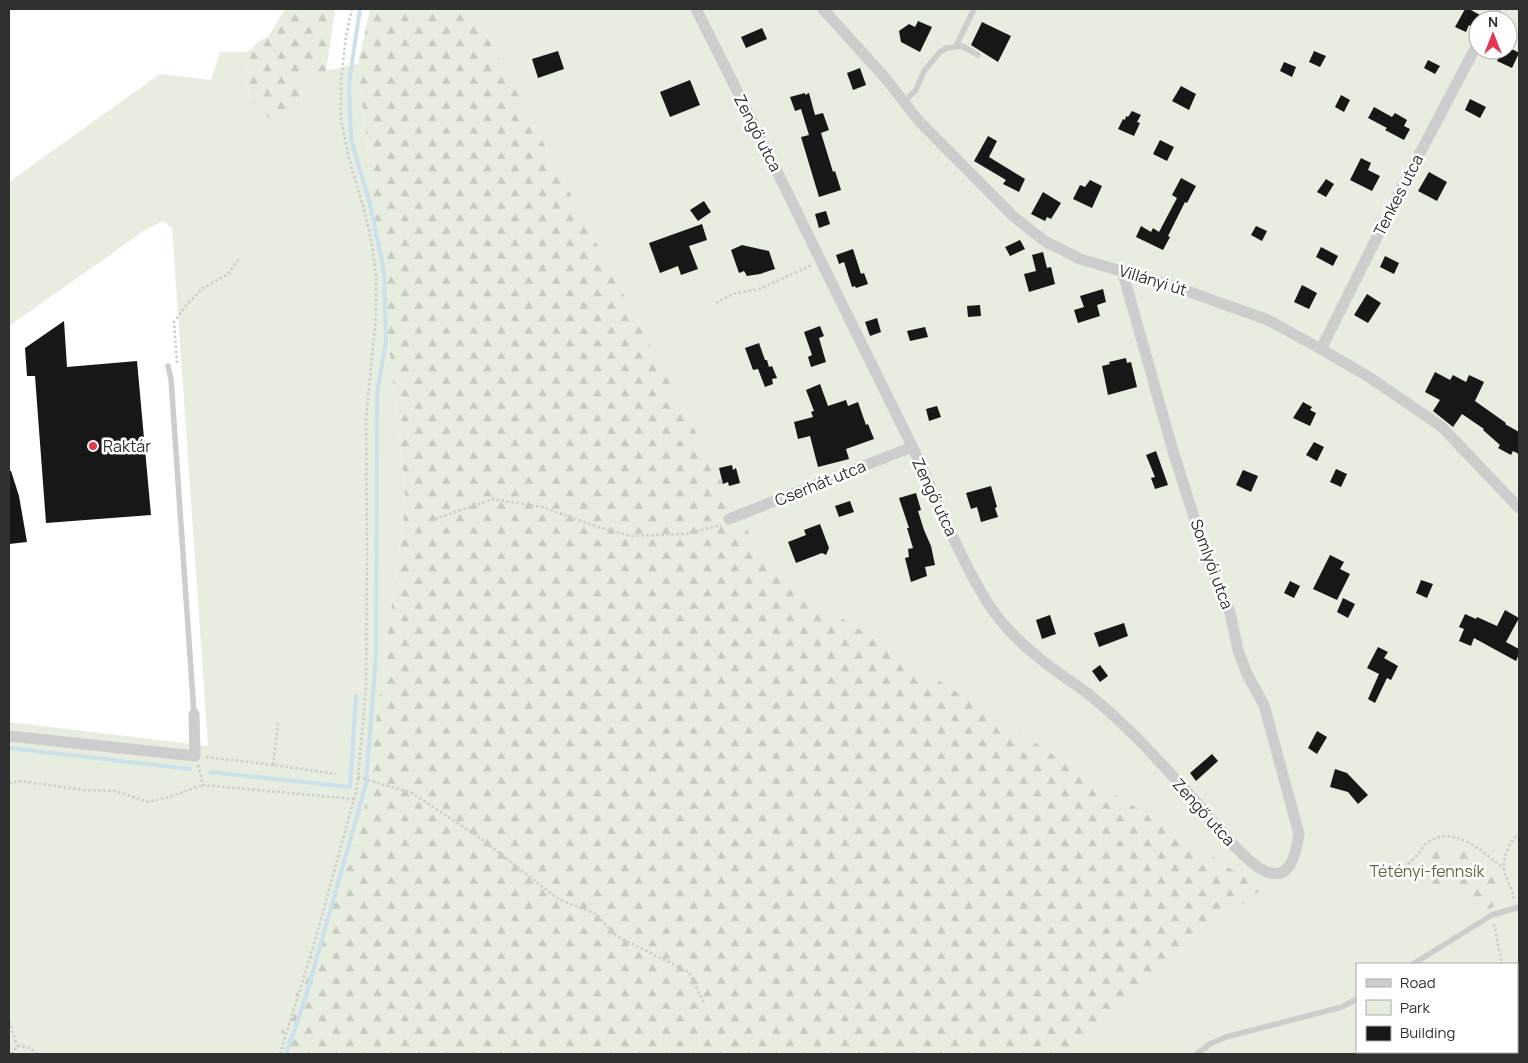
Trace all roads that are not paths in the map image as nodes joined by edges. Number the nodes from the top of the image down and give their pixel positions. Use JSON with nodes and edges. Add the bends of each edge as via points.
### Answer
{"nodes":[{"id":1,"x":696,"y":9,"type":"edge"},
{"id":2,"x":823,"y":9,"type":"edge"},
{"id":3,"x":974,"y":9,"type":"edge"},
{"id":4,"x":956,"y":46,"type":"junction"},
{"id":5,"x":978,"y":55,"type":"dead end"},
{"id":6,"x":1469,"y":60,"type":"edge"},
{"id":7,"x":904,"y":101,"type":"junction"},
{"id":8,"x":1122,"y":270,"type":"junction"},
{"id":9,"x":1321,"y":349,"type":"junction"},
{"id":10,"x":168,"y":366,"type":"dead end"},
{"id":11,"x":912,"y":447,"type":"junction"},
{"id":12,"x":1519,"y":508,"type":"edge"},
{"id":13,"x":729,"y":519,"type":"road end"},
{"id":14,"x":194,"y":714,"type":"joint"},
{"id":15,"x":9,"y":736,"type":"edge"},
{"id":16,"x":1295,"y":856,"type":"joint"},
{"id":17,"x":1519,"y":907,"type":"edge"},
{"id":18,"x":1415,"y":963,"type":"edge"},
{"id":19,"x":1356,"y":1000,"type":"edge"},
{"id":20,"x":1197,"y":1054,"type":"edge"}],
"edges":[{"from":1,"to":11,"type":"street","name":"Zengő utca"},
{"from":2,"to":7,"type":"street","name":"Villányi út"},
{"from":3,"to":4,"type":"lane"},
{"from":4,"to":5,"type":"lane"},
{"from":4,"to":7,"type":"lane","via":[[946,48],[932,59],[916,90]]},
{"from":6,"to":9,"type":"street","name":"Tenkes utca"},
{"from":7,"to":8,"type":"street","name":"Villányi út","via":[[918,120],[1035,234],[1080,259]]},
{"from":8,"to":9,"type":"street","name":"Villányi út","via":[[1268,320]]},
{"from":8,"to":16,"type":"street","name":"Somlyói utca","via":[[1159,408],[1207,558],[1230,613],[1247,674],[1264,705],[1299,834]]},
{"from":9,"to":12,"type":"street","name":"Villányi út","via":[[1442,427]]},
{"from":10,"to":14,"type":"lane"},
{"from":11,"to":13,"type":"street","name":"Cserhát utca"},
{"from":11,"to":16,"type":"street","name":"Zengő utca","via":[[981,592],[1009,630],[1038,658],[1114,716],[1236,848],[1259,867],[1271,873],[1281,872],[1291,865]]},
{"from":14,"to":15,"type":"street","via":[[195,756]]},
{"from":17,"to":18,"type":"lane","via":[[1492,915]]},
{"from":19,"to":20,"type":"lane","via":[[1342,1007],[1226,1036]]}]}
